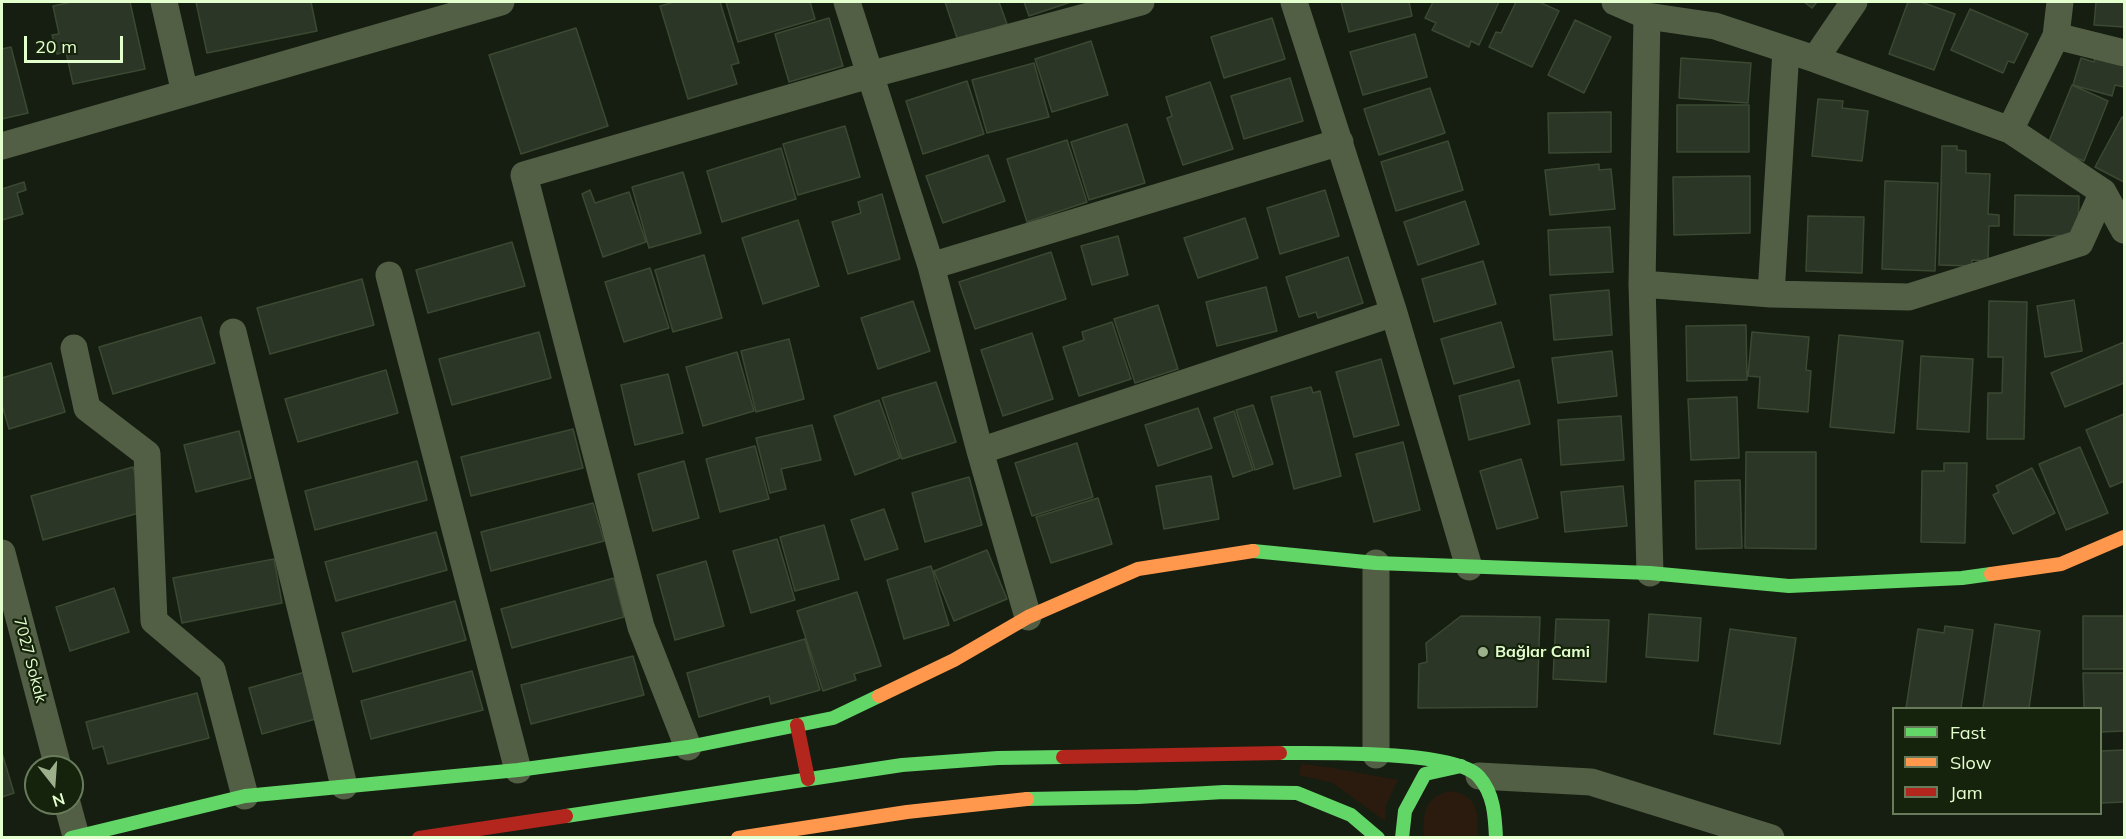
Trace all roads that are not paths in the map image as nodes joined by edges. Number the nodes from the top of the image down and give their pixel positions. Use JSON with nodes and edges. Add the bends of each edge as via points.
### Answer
{"nodes":[{"id":1,"x":164,"y":2,"type":"edge"},
{"id":2,"x":501,"y":2,"type":"edge"},
{"id":3,"x":847,"y":2,"type":"edge"},
{"id":4,"x":1142,"y":2,"type":"edge"},
{"id":5,"x":1294,"y":2,"type":"edge"},
{"id":6,"x":1615,"y":2,"type":"edge"},
{"id":7,"x":1854,"y":2,"type":"edge"},
{"id":8,"x":2060,"y":2,"type":"edge"},
{"id":9,"x":1647,"y":16,"type":"junction"},
{"id":10,"x":2056,"y":36,"type":"junction"},
{"id":11,"x":1786,"y":50,"type":"junction"},
{"id":12,"x":2124,"y":53,"type":"edge"},
{"id":13,"x":1815,"y":59,"type":"junction"},
{"id":14,"x":869,"y":75,"type":"junction"},
{"id":15,"x":185,"y":93,"type":"junction"},
{"id":16,"x":2010,"y":130,"type":"junction"},
{"id":17,"x":1340,"y":142,"type":"junction"},
{"id":18,"x":2,"y":146,"type":"edge"},
{"id":19,"x":2103,"y":192,"type":"junction"},
{"id":20,"x":2124,"y":230,"type":"edge"},
{"id":21,"x":931,"y":266,"type":"junction"},
{"id":22,"x":389,"y":275,"type":"dead end"},
{"id":23,"x":1642,"y":284,"type":"junction"},
{"id":24,"x":1771,"y":294,"type":"junction"},
{"id":25,"x":1394,"y":313,"type":"junction"},
{"id":26,"x":233,"y":332,"type":"dead end"},
{"id":27,"x":74,"y":348,"type":"dead end"},
{"id":28,"x":980,"y":451,"type":"junction"},
{"id":29,"x":2124,"y":537,"type":"edge"},
{"id":30,"x":2,"y":553,"type":"edge"},
{"id":31,"x":1376,"y":563,"type":"junction"},
{"id":32,"x":1469,"y":567,"type":"junction"},
{"id":33,"x":1650,"y":573,"type":"junction"},
{"id":34,"x":1028,"y":617,"type":"junction"},
{"id":35,"x":797,"y":725,"type":"junction"},
{"id":36,"x":688,"y":747,"type":"junction"},
{"id":37,"x":55,"y":755,"type":"edge"},
{"id":38,"x":1376,"y":755,"type":"junction"},
{"id":39,"x":518,"y":770,"type":"junction"},
{"id":40,"x":1471,"y":771,"type":"junction"},
{"id":41,"x":808,"y":779,"type":"junction"},
{"id":42,"x":344,"y":786,"type":"junction"},
{"id":43,"x":245,"y":796,"type":"junction"},
{"id":44,"x":69,"y":815,"type":"edge"},
{"id":45,"x":74,"y":837,"type":"edge"},
{"id":46,"x":419,"y":837,"type":"edge"},
{"id":47,"x":738,"y":837,"type":"edge"},
{"id":48,"x":1378,"y":837,"type":"edge"},
{"id":49,"x":1402,"y":837,"type":"edge"},
{"id":50,"x":1496,"y":837,"type":"edge"},
{"id":51,"x":1771,"y":837,"type":"edge"}],
"edges":[{"from":1,"to":15,"type":"street"},
{"from":2,"to":15,"type":"street"},
{"from":3,"to":14,"type":"street"},
{"from":4,"to":14,"type":"street"},
{"from":5,"to":17,"type":"street"},
{"from":6,"to":9,"type":"street"},
{"from":7,"to":13,"type":"street"},
{"from":8,"to":10,"type":"street"},
{"from":9,"to":11,"type":"street","via":[[1715,27]]},
{"from":9,"to":23,"type":"street"},
{"from":10,"to":12,"type":"street"},
{"from":10,"to":16,"type":"street"},
{"from":11,"to":13,"type":"street"},
{"from":11,"to":24,"type":"street"},
{"from":13,"to":16,"type":"street"},
{"from":14,"to":21,"type":"street"},
{"from":14,"to":36,"type":"street","via":[[525,175],[641,627]]},
{"from":15,"to":18,"type":"street"},
{"from":16,"to":19,"type":"street"},
{"from":17,"to":21,"type":"street"},
{"from":17,"to":25,"type":"street"},
{"from":19,"to":20,"type":"street"},
{"from":19,"to":24,"type":"street","via":[[2080,243],[1910,297]]},
{"from":21,"to":28,"type":"street"},
{"from":22,"to":39,"type":"street"},
{"from":23,"to":24,"type":"street"},
{"from":23,"to":33,"type":"street"},
{"from":25,"to":28,"type":"street"},
{"from":25,"to":32,"type":"street"},
{"from":26,"to":42,"type":"street"},
{"from":27,"to":43,"type":"street","via":[[87,408],[147,454],[154,621],[212,670]]},
{"from":28,"to":34,"type":"street"},
{"from":29,"to":33,"type":"main road","via":[[2061,564],[1962,578],[1789,586]]},
{"from":30,"to":37,"type":"street","name":"7027 Sokak"},
{"from":31,"to":32,"type":"main road"},
{"from":31,"to":34,"type":"main road","via":[[1250,551],[1138,568]]},
{"from":31,"to":38,"type":"street"},
{"from":32,"to":33,"type":"main road"},
{"from":34,"to":35,"type":"main road","via":[[954,660],[833,718]]},
{"from":35,"to":36,"type":"main road"},
{"from":35,"to":41,"type":"main road"},
{"from":36,"to":39,"type":"main road"},
{"from":38,"to":40,"type":"main road","via":[[1430,759]]},
{"from":38,"to":41,"type":"main road","via":[[998,758],[902,765]]},
{"from":39,"to":42,"type":"main road"},
{"from":40,"to":49,"type":"main road","via":[[1425,774],[1404,806]]},
{"from":40,"to":50,"type":"main road","via":[[1494,805]]},
{"from":40,"to":51,"type":"street","via":[[1591,782]]},
{"from":41,"to":46,"type":"main road"},
{"from":42,"to":43,"type":"main road"},
{"from":43,"to":45,"type":"main road"},
{"from":44,"to":45,"type":"street"},
{"from":47,"to":48,"type":"main road","via":[[1027,799],[1224,792],[1297,793],[1351,815]]}]}
